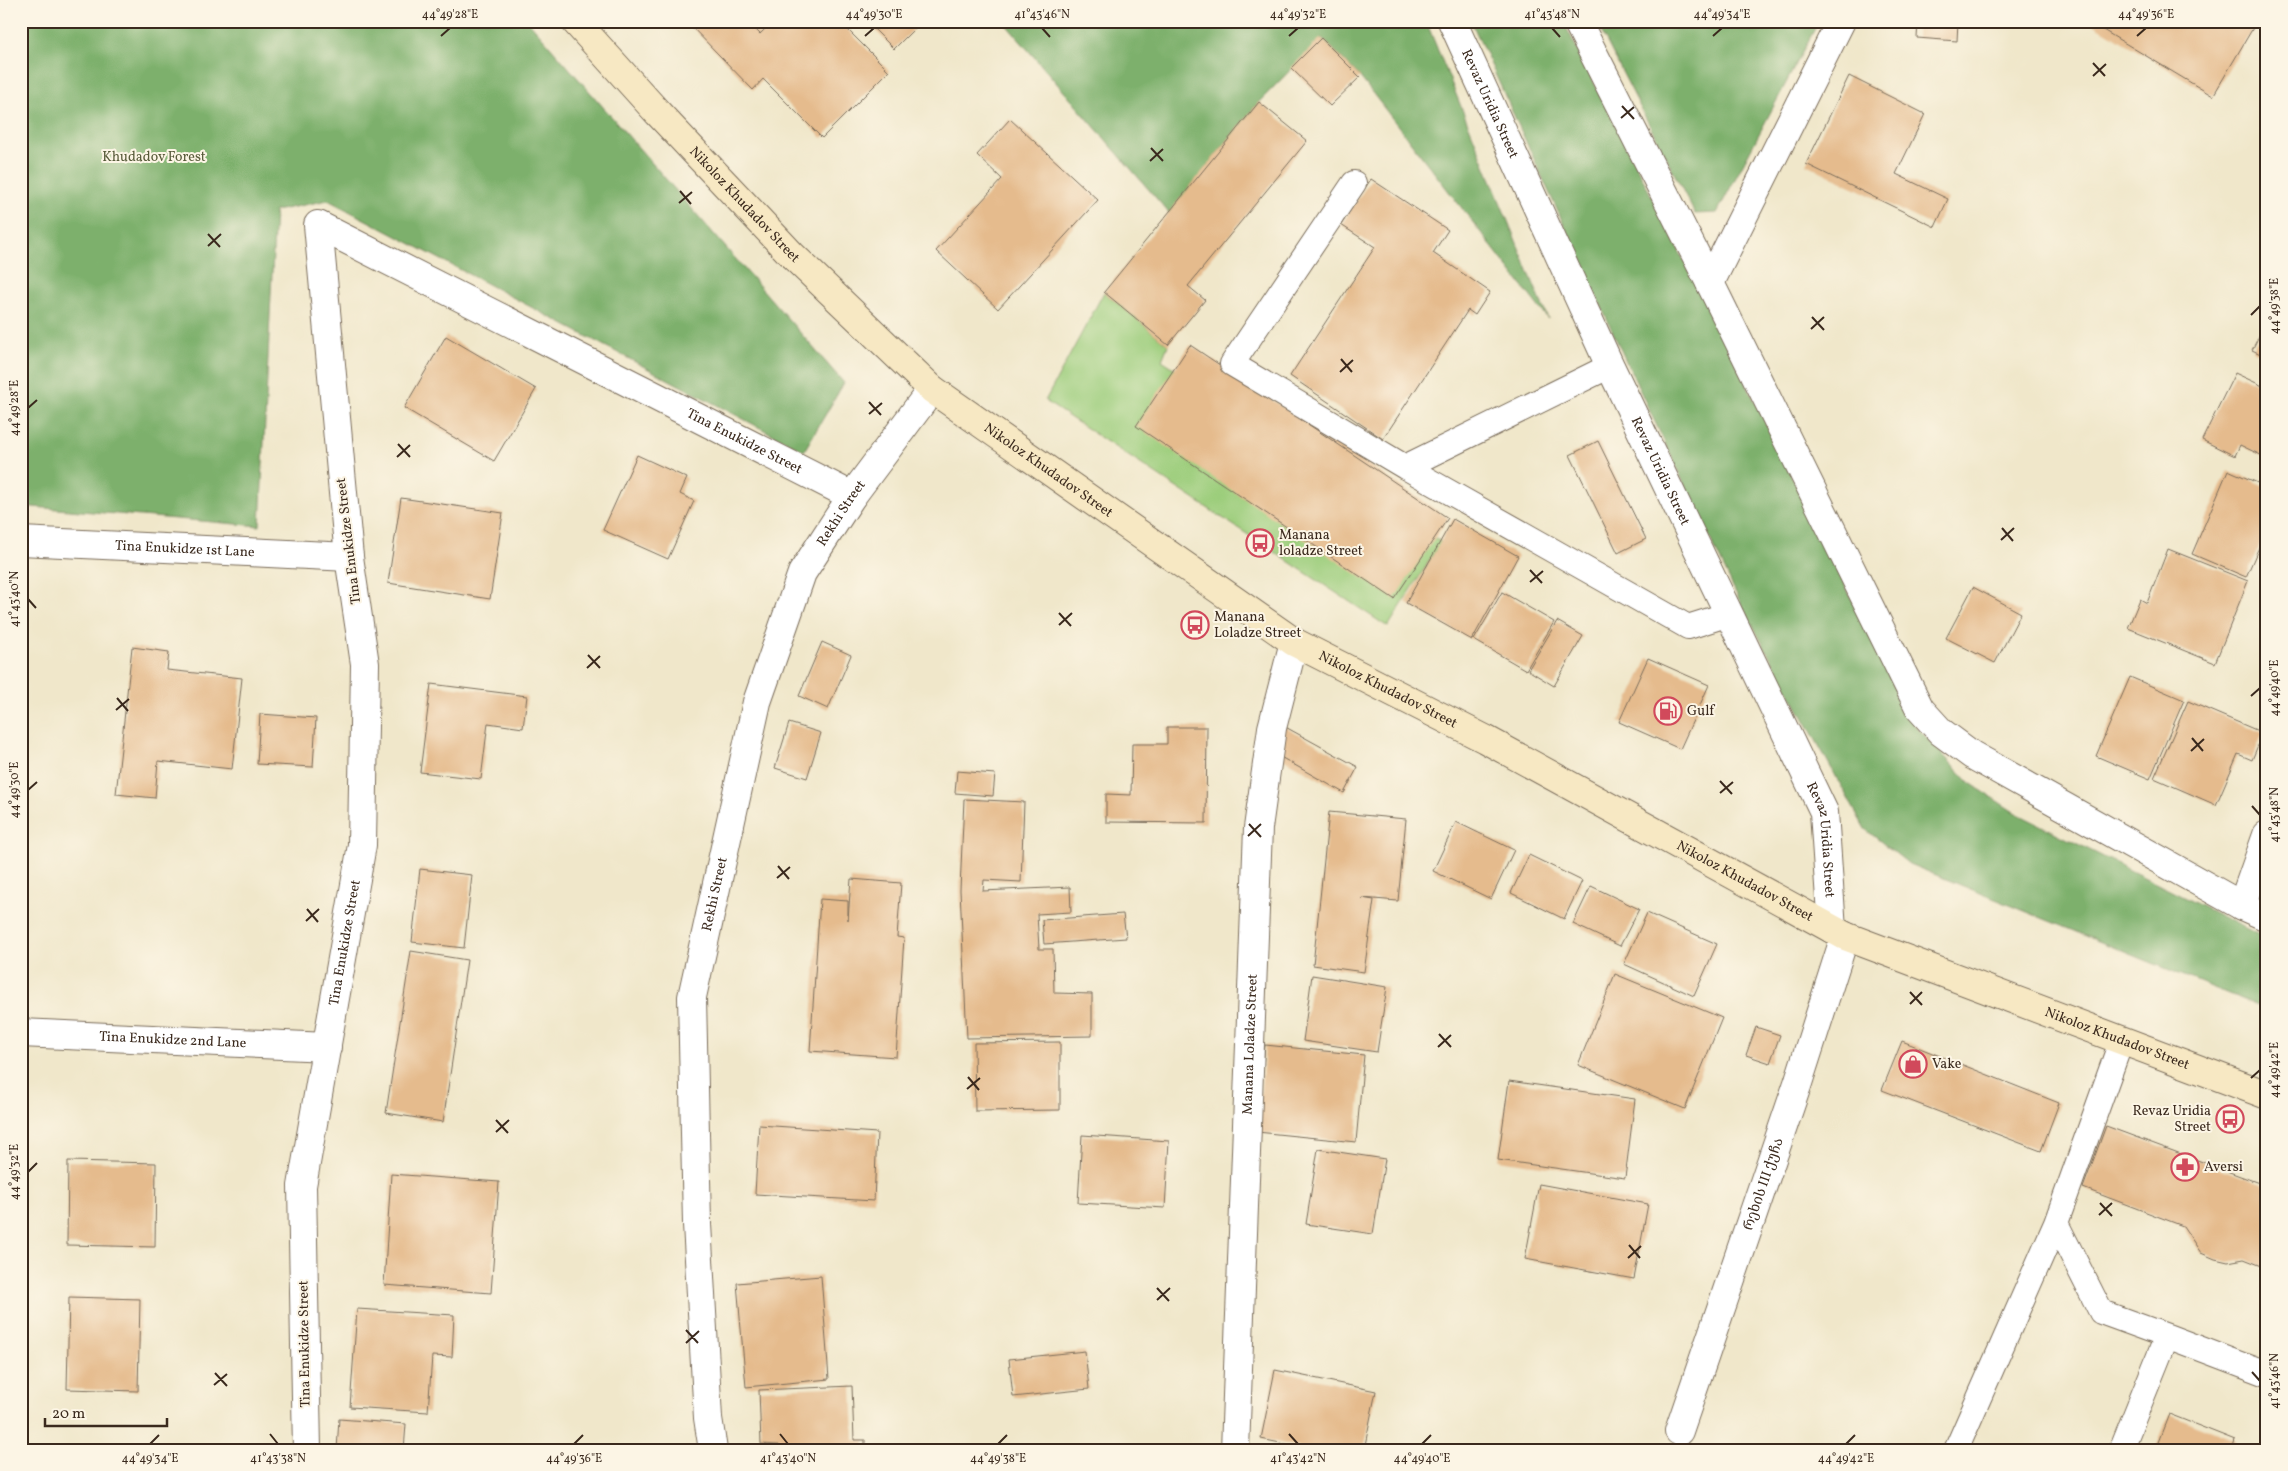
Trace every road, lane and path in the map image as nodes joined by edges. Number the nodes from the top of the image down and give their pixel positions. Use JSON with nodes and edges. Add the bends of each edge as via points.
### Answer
{"nodes":[{"id":1,"x":575,"y":21,"type":"edge"},
{"id":2,"x":1452,"y":21,"type":"edge"},
{"id":3,"x":1577,"y":21,"type":"edge"},
{"id":4,"x":1841,"y":21,"type":"edge"},
{"id":5,"x":1354,"y":183,"type":"dead end"},
{"id":6,"x":1710,"y":283,"type":"junction"},
{"id":7,"x":1610,"y":366,"type":"junction"},
{"id":8,"x":932,"y":390,"type":"junction"},
{"id":9,"x":1405,"y":466,"type":"junction"},
{"id":10,"x":852,"y":496,"type":"junction"},
{"id":11,"x":21,"y":540,"type":"edge"},
{"id":12,"x":349,"y":557,"type":"junction"},
{"id":13,"x":1729,"y":614,"type":"junction"},
{"id":14,"x":1294,"y":642,"type":"junction"},
{"id":15,"x":2267,"y":835,"type":"edge"},
{"id":16,"x":2242,"y":906,"type":"junction"},
{"id":17,"x":2267,"y":917,"type":"edge"},
{"id":18,"x":1838,"y":933,"type":"junction"},
{"id":19,"x":21,"y":1033,"type":"edge"},
{"id":20,"x":2121,"y":1042,"type":"junction"},
{"id":21,"x":327,"y":1047,"type":"junction"},
{"id":22,"x":2267,"y":1096,"type":"edge"},
{"id":23,"x":2056,"y":1224,"type":"junction"},
{"id":24,"x":2167,"y":1336,"type":"junction"},
{"id":25,"x":2267,"y":1374,"type":"edge"},
{"id":26,"x":1679,"y":1431,"type":"dead end"},
{"id":27,"x":307,"y":1450,"type":"edge"},
{"id":28,"x":713,"y":1450,"type":"edge"},
{"id":29,"x":1235,"y":1450,"type":"edge"},
{"id":30,"x":1956,"y":1450,"type":"edge"},
{"id":31,"x":2120,"y":1450,"type":"edge"}],
"edges":[{"from":1,"to":8,"type":"main road","name":"Nikoloz Khudadov Street","via":[[792,255]]},
{"from":2,"to":7,"type":"street","name":"Revaz Uridia Street"},
{"from":3,"to":6,"type":"street"},
{"from":4,"to":6,"type":"street"},
{"from":5,"to":9,"type":"lane","via":[[1232,364]]},
{"from":6,"to":16,"type":"street","via":[[1920,709],[1941,732],[1972,755]]},
{"from":7,"to":9,"type":"lane"},
{"from":7,"to":13,"type":"street","name":"Revaz Uridia Street"},
{"from":8,"to":10,"type":"street","name":"Rekhi Street"},
{"from":8,"to":14,"type":"main road","name":"Nikoloz Khudadov Street"},
{"from":9,"to":13,"type":"lane","via":[[1688,627]]},
{"from":10,"to":12,"type":"street","name":"Tina Enukidze Street","via":[[318,225]]},
{"from":10,"to":28,"type":"street","name":"Rekhi Street","via":[[802,573],[757,702],[692,997],[697,1224],[708,1418]]},
{"from":11,"to":12,"type":"street","name":"Tina Enukidze 1st Lane"},
{"from":12,"to":21,"type":"street","name":"Tina Enukidze Street","via":[[366,664],[362,845]]},
{"from":13,"to":18,"type":"street","name":"Revaz Uridia Street","via":[[1824,812]]},
{"from":14,"to":18,"type":"main road","name":"Nikoloz Khudadov Street","via":[[1485,739]]},
{"from":14,"to":29,"type":"street","name":"Manana Loladze Street","via":[[1272,728],[1258,828]]},
{"from":15,"to":16,"type":"street"},
{"from":16,"to":17,"type":"street"},
{"from":18,"to":20,"type":"main road","name":"Nikoloz Khudadov Street"},
{"from":18,"to":26,"type":"street","name":"რეხის III ქუჩა","via":[[1798,1084]]},
{"from":19,"to":21,"type":"street","name":"Tina Enukidze 2nd Lane"},
{"from":20,"to":22,"type":"main road","name":"Nikoloz Khudadov Street"},
{"from":20,"to":23,"type":"lane"},
{"from":21,"to":27,"type":"street","name":"Tina Enukidze Street","via":[[302,1186]]},
{"from":23,"to":24,"type":"lane","via":[[2101,1312]]},
{"from":23,"to":30,"type":"lane"},
{"from":24,"to":25,"type":"lane"},
{"from":24,"to":31,"type":"lane"}]}
